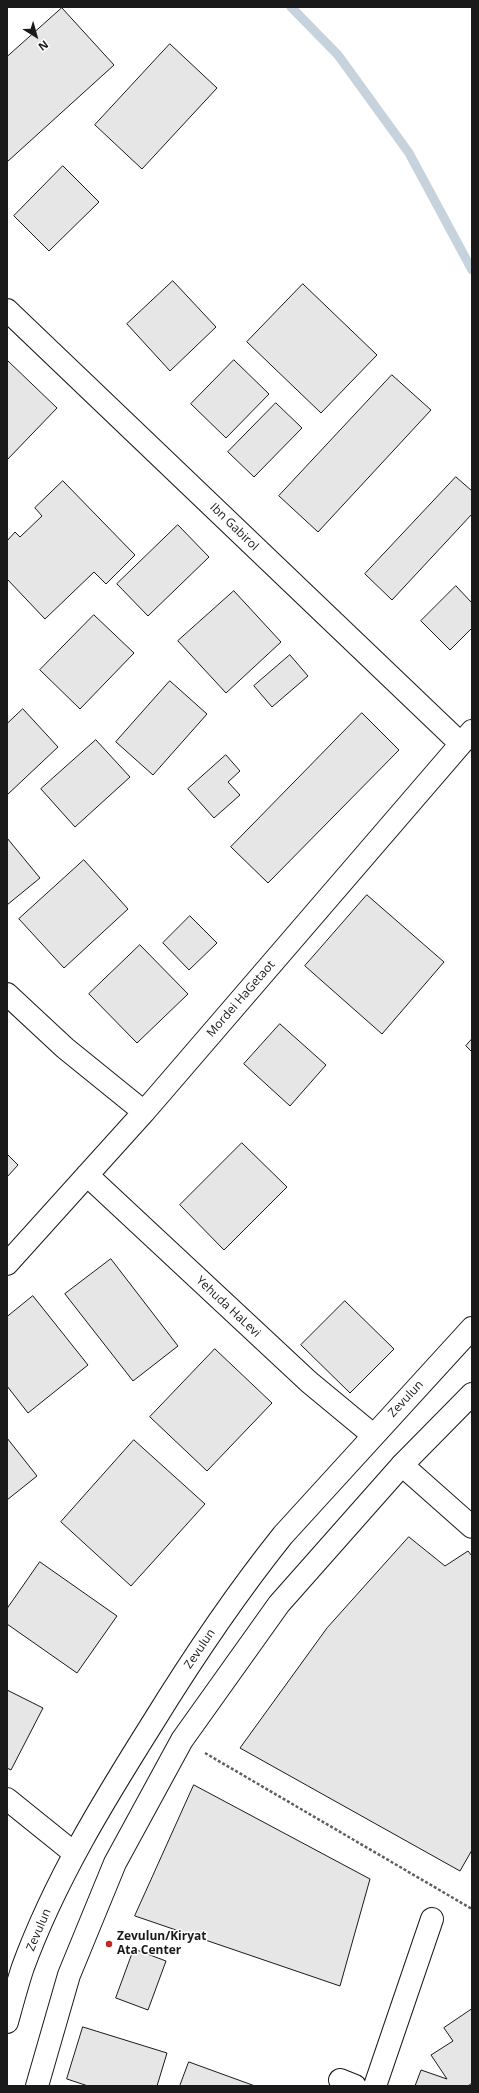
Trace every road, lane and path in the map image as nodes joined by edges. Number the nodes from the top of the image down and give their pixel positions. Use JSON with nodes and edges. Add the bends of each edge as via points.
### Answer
{"nodes":[{"id":1,"x":7,"y":310,"type":"edge"},
{"id":2,"x":467,"y":738,"type":"edge"},
{"id":3,"x":7,"y":994,"type":"edge"},
{"id":4,"x":144,"y":1112,"type":"junction"},
{"id":5,"x":87,"y":1175,"type":"junction"},
{"id":6,"x":7,"y":1264,"type":"edge"},
{"id":7,"x":472,"y":1328,"type":"edge"},
{"id":8,"x":472,"y":1394,"type":"edge"},
{"id":9,"x":373,"y":1435,"type":"junction"},
{"id":10,"x":402,"y":1465,"type":"junction"},
{"id":11,"x":472,"y":1527,"type":"edge"},
{"id":12,"x":182,"y":1740,"type":"junction"},
{"id":13,"x":7,"y":1799,"type":"edge"},
{"id":14,"x":74,"y":1852,"type":"junction"},
{"id":15,"x":472,"y":1909,"type":"edge"},
{"id":16,"x":432,"y":1919,"type":"dead end"},
{"id":17,"x":7,"y":2022,"type":"edge"},
{"id":18,"x":37,"y":2086,"type":"edge"},
{"id":19,"x":375,"y":2086,"type":"edge"}],
"edges":[{"from":1,"to":2,"type":"street","name":"Ibn Gabirol"},
{"from":2,"to":4,"type":"street","name":"Mordei HaGetaot"},
{"from":3,"to":4,"type":"street","via":[[65,1048]]},
{"from":4,"to":5,"type":"street","name":"Mordei HaGetaot"},
{"from":5,"to":6,"type":"street","name":"Mordei HaGetaot"},
{"from":5,"to":9,"type":"street","name":"Yehuda HaLevi","via":[[310,1382]]},
{"from":7,"to":9,"type":"street","name":"Zevulun"},
{"from":8,"to":10,"type":"street"},
{"from":9,"to":14,"type":"street","name":"Zevulun","via":[[255,1570],[166,1701]]},
{"from":10,"to":11,"type":"street"},
{"from":10,"to":12,"type":"street","via":[[279,1604]]},
{"from":12,"to":15,"type":"path"},
{"from":12,"to":18,"type":"street","via":[[112,1870],[69,1975]]},
{"from":13,"to":14,"type":"street"},
{"from":14,"to":17,"type":"street","name":"Zevulun","via":[[26,1961]]},
{"from":16,"to":19,"type":"street"}]}
